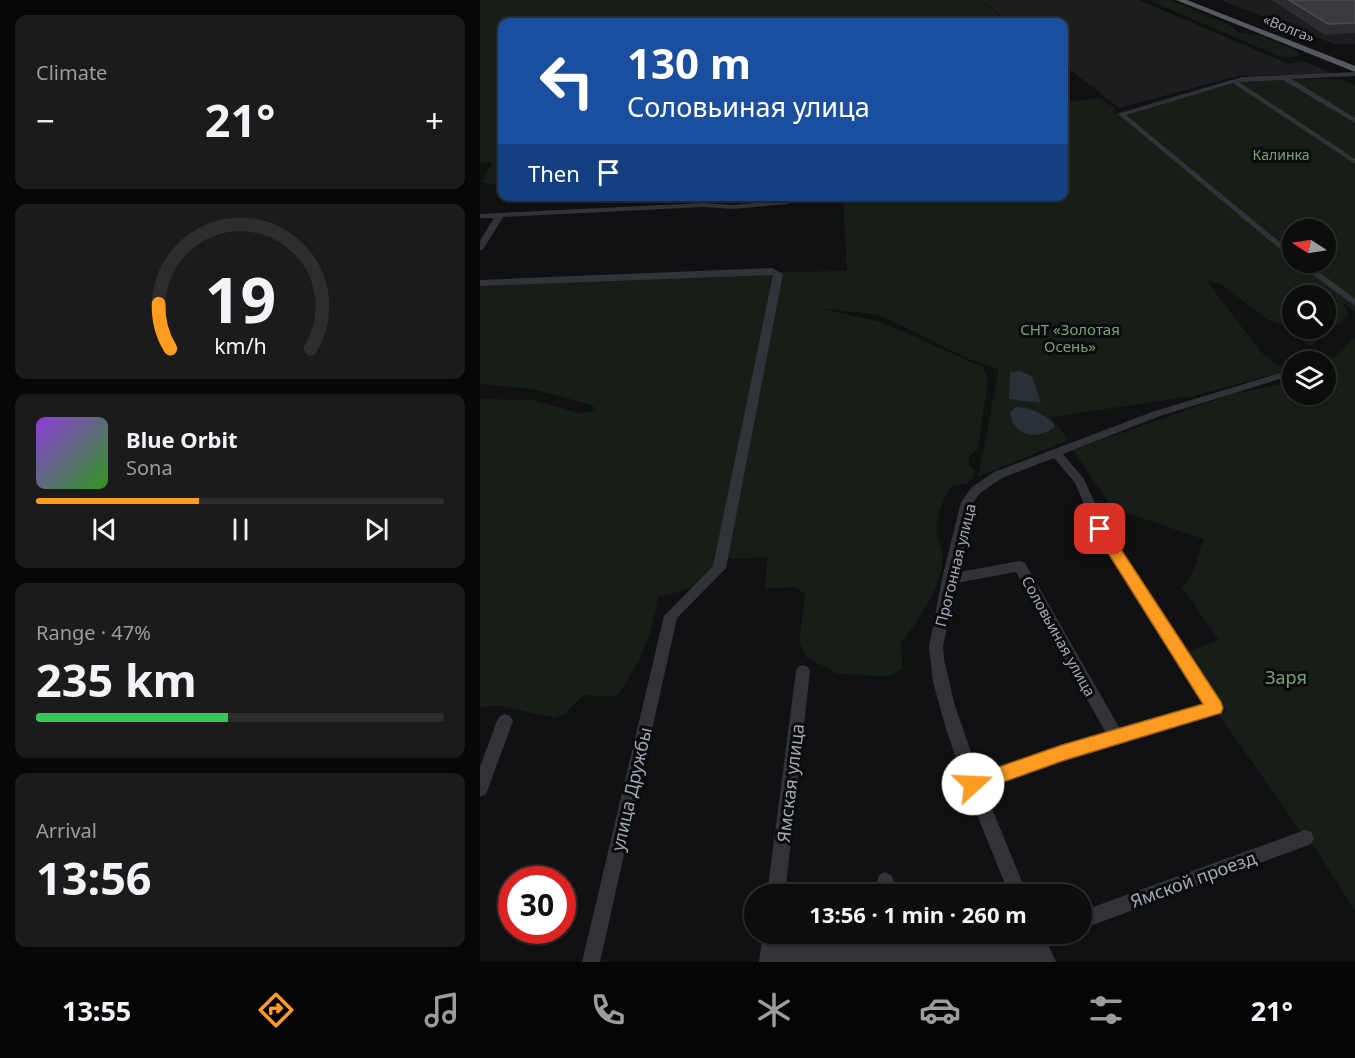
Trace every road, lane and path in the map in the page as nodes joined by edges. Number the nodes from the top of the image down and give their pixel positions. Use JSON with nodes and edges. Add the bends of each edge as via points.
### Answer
{"nodes":[{"id":1,"x":1180,"y":0,"type":"edge"},
{"id":2,"x":1197,"y":0,"type":"edge"},
{"id":3,"x":1355,"y":61,"type":"edge"},
{"id":4,"x":1355,"y":71,"type":"edge"},
{"id":5,"x":1284,"y":77,"type":"junction"},
{"id":6,"x":1234,"y":81,"type":"junction"},
{"id":7,"x":1355,"y":121,"type":"edge"},
{"id":8,"x":1355,"y":162,"type":"edge"},
{"id":9,"x":785,"y":202,"type":"dead end"},
{"id":10,"x":500,"y":215,"type":"junction"},
{"id":11,"x":480,"y":216,"type":"edge"},
{"id":12,"x":1282,"y":248,"type":"edge"},
{"id":13,"x":480,"y":249,"type":"edge"},
{"id":14,"x":1315,"y":273,"type":"edge"},
{"id":15,"x":480,"y":283,"type":"edge"},
{"id":16,"x":1355,"y":303,"type":"edge"},
{"id":17,"x":1282,"y":375,"type":"edge"},
{"id":18,"x":1055,"y":452,"type":"junction"},
{"id":19,"x":949,"y":579,"type":"junction"},
{"id":20,"x":803,"y":671,"type":"dead end"},
{"id":21,"x":505,"y":721,"type":"dead end"},
{"id":22,"x":1116,"y":737,"type":"junction"},
{"id":23,"x":973,"y":784,"type":"junction"},
{"id":24,"x":480,"y":789,"type":"edge"},
{"id":25,"x":1305,"y":838,"type":"dead end"},
{"id":26,"x":777,"y":884,"type":"edge"},
{"id":27,"x":1014,"y":884,"type":"edge"},
{"id":28,"x":1092,"y":916,"type":"edge"},
{"id":29,"x":875,"y":944,"type":"edge"},
{"id":30,"x":769,"y":957,"type":"edge"},
{"id":31,"x":591,"y":962,"type":"edge"}],
"edges":[{"from":1,"to":4,"type":"highway","name":"«Волга»"},
{"from":2,"to":3,"type":"highway","name":"«Волга»"},
{"from":4,"to":5,"type":"street","via":[[1340,76]]},
{"from":5,"to":6,"type":"street"},
{"from":5,"to":7,"type":"street"},
{"from":6,"to":8,"type":"street"},
{"from":6,"to":12,"type":"street","via":[[1121,114]]},
{"from":9,"to":10,"type":"street"},
{"from":10,"to":11,"type":"street"},
{"from":10,"to":13,"type":"street"},
{"from":14,"to":16,"type":"street"},
{"from":15,"to":31,"type":"street","name":"улица Дружбы","via":[[772,271],[778,274],[719,568],[671,616]]},
{"from":17,"to":18,"type":"street","name":"Прогонная улица","via":[[1156,414]]},
{"from":18,"to":19,"type":"street","name":"Прогонная улица","via":[[998,475],[976,490],[967,502]]},
{"from":18,"to":22,"type":"street","via":[[1080,482],[1100,529],[1214,708]]},
{"from":19,"to":22,"type":"street","name":"Соловьиная улица","via":[[1020,566]]},
{"from":19,"to":23,"type":"street","name":"Прогонная улица","via":[[936,664]]},
{"from":20,"to":26,"type":"street","name":"Ямская улица"},
{"from":21,"to":24,"type":"street"},
{"from":22,"to":23,"type":"street"},
{"from":23,"to":27,"type":"street","name":"Прогонная улица"},
{"from":25,"to":28,"type":"street","name":"Ямской проезд"},
{"from":29,"to":30,"type":"street"}]}
